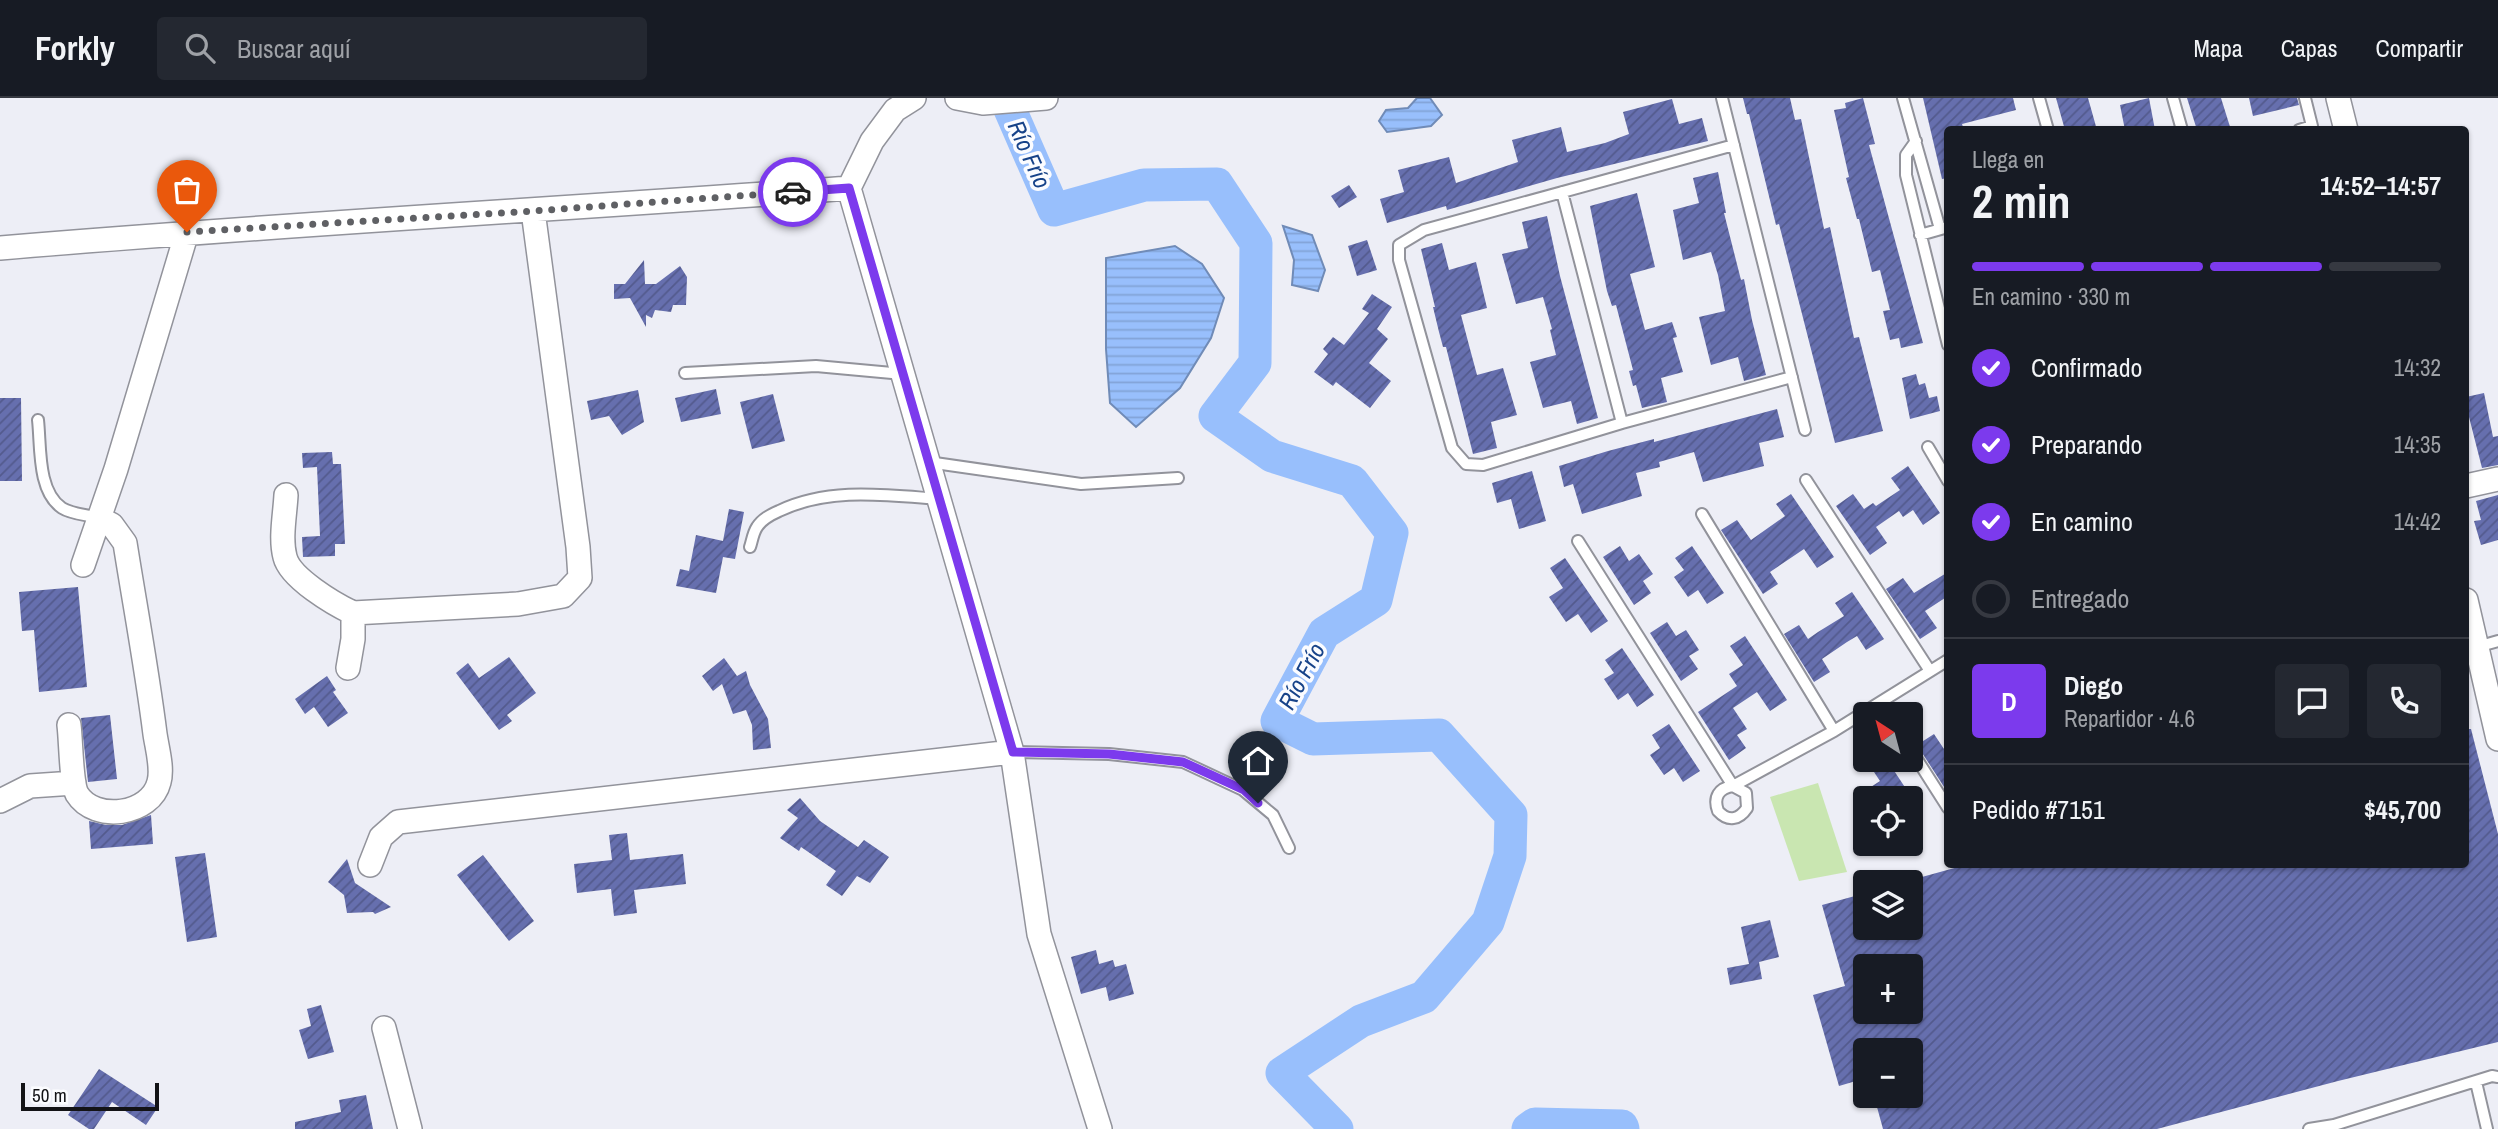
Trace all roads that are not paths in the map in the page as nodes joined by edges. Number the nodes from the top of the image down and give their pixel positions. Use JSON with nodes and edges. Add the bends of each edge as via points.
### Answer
{"nodes":[{"id":1,"x":914,"y":98,"type":"edge"},
{"id":2,"x":957,"y":98,"type":"edge"},
{"id":3,"x":1722,"y":98,"type":"edge"},
{"id":4,"x":1903,"y":98,"type":"edge"},
{"id":5,"x":2039,"y":98,"type":"edge"},
{"id":6,"x":2173,"y":98,"type":"edge"},
{"id":7,"x":2305,"y":98,"type":"edge"},
{"id":8,"x":2338,"y":98,"type":"edge"},
{"id":9,"x":1039,"y":99,"type":"edge"},
{"id":10,"x":2047,"y":126,"type":"edge"},
{"id":11,"x":2181,"y":126,"type":"edge"},
{"id":12,"x":2312,"y":126,"type":"edge"},
{"id":13,"x":2345,"y":126,"type":"edge"},
{"id":14,"x":1916,"y":141,"type":"junction"},
{"id":15,"x":1734,"y":145,"type":"junction"},
{"id":16,"x":849,"y":188,"type":"junction"},
{"id":17,"x":1562,"y":192,"type":"junction"},
{"id":18,"x":533,"y":211,"type":"junction"},
{"id":19,"x":1944,"y":228,"type":"edge"},
{"id":20,"x":187,"y":232,"type":"junction"},
{"id":21,"x":1920,"y":234,"type":"junction"},
{"id":22,"x":0,"y":248,"type":"edge"},
{"id":23,"x":1944,"y":329,"type":"edge"},
{"id":24,"x":685,"y":373,"type":"dead end"},
{"id":25,"x":903,"y":374,"type":"junction"},
{"id":26,"x":1791,"y":377,"type":"junction"},
{"id":27,"x":38,"y":420,"type":"dead end"},
{"id":28,"x":1622,"y":423,"type":"junction"},
{"id":29,"x":1805,"y":430,"type":"dead end"},
{"id":30,"x":1928,"y":447,"type":"dead end"},
{"id":31,"x":928,"y":461,"type":"junction"},
{"id":32,"x":1944,"y":474,"type":"edge"},
{"id":33,"x":1178,"y":478,"type":"dead end"},
{"id":34,"x":2498,"y":479,"type":"edge"},
{"id":35,"x":1806,"y":480,"type":"dead end"},
{"id":36,"x":2469,"y":485,"type":"edge"},
{"id":37,"x":286,"y":495,"type":"dead end"},
{"id":38,"x":939,"y":499,"type":"junction"},
{"id":39,"x":1702,"y":514,"type":"dead end"},
{"id":40,"x":99,"y":518,"type":"junction"},
{"id":41,"x":1578,"y":541,"type":"dead end"},
{"id":42,"x":750,"y":547,"type":"dead end"},
{"id":43,"x":83,"y":565,"type":"dead end"},
{"id":44,"x":2469,"y":606,"type":"edge"},
{"id":45,"x":353,"y":613,"type":"junction"},
{"id":46,"x":2487,"y":644,"type":"edge"},
{"id":47,"x":1944,"y":662,"type":"edge"},
{"id":48,"x":348,"y":668,"type":"dead end"},
{"id":49,"x":1930,"y":671,"type":"junction"},
{"id":50,"x":1881,"y":702,"type":"edge"},
{"id":51,"x":1853,"y":719,"type":"edge"},
{"id":52,"x":69,"y":725,"type":"dead end"},
{"id":53,"x":1834,"y":731,"type":"junction"},
{"id":54,"x":2498,"y":739,"type":"edge"},
{"id":55,"x":1013,"y":752,"type":"junction"},
{"id":56,"x":1923,"y":769,"type":"edge"},
{"id":57,"x":74,"y":783,"type":"junction"},
{"id":58,"x":0,"y":801,"type":"edge"},
{"id":59,"x":1944,"y":802,"type":"edge"},
{"id":60,"x":1289,"y":848,"type":"dead end"},
{"id":61,"x":370,"y":865,"type":"dead end"},
{"id":62,"x":384,"y":1028,"type":"dead end"},
{"id":63,"x":2496,"y":1073,"type":"edge"},
{"id":64,"x":2476,"y":1082,"type":"junction"},
{"id":65,"x":2335,"y":1127,"type":"edge"},
{"id":66,"x":410,"y":1129,"type":"edge"},
{"id":67,"x":1100,"y":1129,"type":"edge"},
{"id":68,"x":2309,"y":1129,"type":"edge"},
{"id":69,"x":2487,"y":1129,"type":"edge"}],
"edges":[{"from":1,"to":16,"type":"street","via":[[895,110],[872,141]]},
{"from":2,"to":9,"type":"street","via":[[983,103]]},
{"from":3,"to":15,"type":"lane"},
{"from":4,"to":14,"type":"lane"},
{"from":5,"to":10,"type":"lane"},
{"from":6,"to":11,"type":"lane"},
{"from":7,"to":12,"type":"lane"},
{"from":8,"to":13,"type":"street"},
{"from":14,"to":19,"type":"lane"},
{"from":14,"to":21,"type":"lane","via":[[1906,155],[1906,175]]},
{"from":15,"to":17,"type":"lane"},
{"from":15,"to":26,"type":"lane"},
{"from":16,"to":18,"type":"street"},
{"from":16,"to":25,"type":"street"},
{"from":17,"to":28,"type":"lane"},
{"from":17,"to":28,"type":"lane","via":[[1424,230],[1399,245],[1399,260],[1451,448],[1466,464],[1483,465]]},
{"from":18,"to":20,"type":"street"},
{"from":18,"to":45,"type":"street","via":[[580,578],[563,596],[518,604]]},
{"from":19,"to":21,"type":"lane"},
{"from":20,"to":22,"type":"street"},
{"from":20,"to":40,"type":"street"},
{"from":21,"to":23,"type":"lane"},
{"from":24,"to":25,"type":"lane","via":[[816,366]]},
{"from":25,"to":31,"type":"street"},
{"from":26,"to":28,"type":"lane"},
{"from":26,"to":29,"type":"lane"},
{"from":27,"to":40,"type":"lane","via":[[44,481],[52,497],[62,509]]},
{"from":30,"to":32,"type":"lane"},
{"from":31,"to":33,"type":"lane","via":[[1081,484]]},
{"from":31,"to":38,"type":"street"},
{"from":34,"to":36,"type":"street"},
{"from":35,"to":49,"type":"lane"},
{"from":37,"to":45,"type":"street","via":[[285,560],[314,588]]},
{"from":38,"to":42,"type":"lane","via":[[867,493],[789,506],[765,518]]},
{"from":38,"to":55,"type":"street"},
{"from":39,"to":53,"type":"lane"},
{"from":40,"to":43,"type":"street"},
{"from":40,"to":57,"type":"street","via":[[113,525],[125,542],[160,779],[146,802],[124,811],[96,811],[83,802]]},
{"from":41,"to":53,"type":"lane","via":[[1733,786]]},
{"from":44,"to":46,"type":"street"},
{"from":45,"to":48,"type":"street"},
{"from":46,"to":54,"type":"street"},
{"from":47,"to":49,"type":"lane"},
{"from":49,"to":50,"type":"lane"},
{"from":51,"to":53,"type":"lane"},
{"from":52,"to":57,"type":"street"},
{"from":55,"to":60,"type":"lane","via":[[1109,754],[1183,762],[1244,790],[1273,816]]},
{"from":55,"to":61,"type":"street","via":[[398,822],[381,837]]},
{"from":55,"to":67,"type":"street","via":[[1039,934]]},
{"from":56,"to":59,"type":"lane"},
{"from":57,"to":58,"type":"street","via":[[30,786]]},
{"from":62,"to":66,"type":"street"},
{"from":63,"to":64,"type":"lane"},
{"from":64,"to":65,"type":"lane"},
{"from":64,"to":69,"type":"lane"},
{"from":65,"to":68,"type":"lane"}]}
